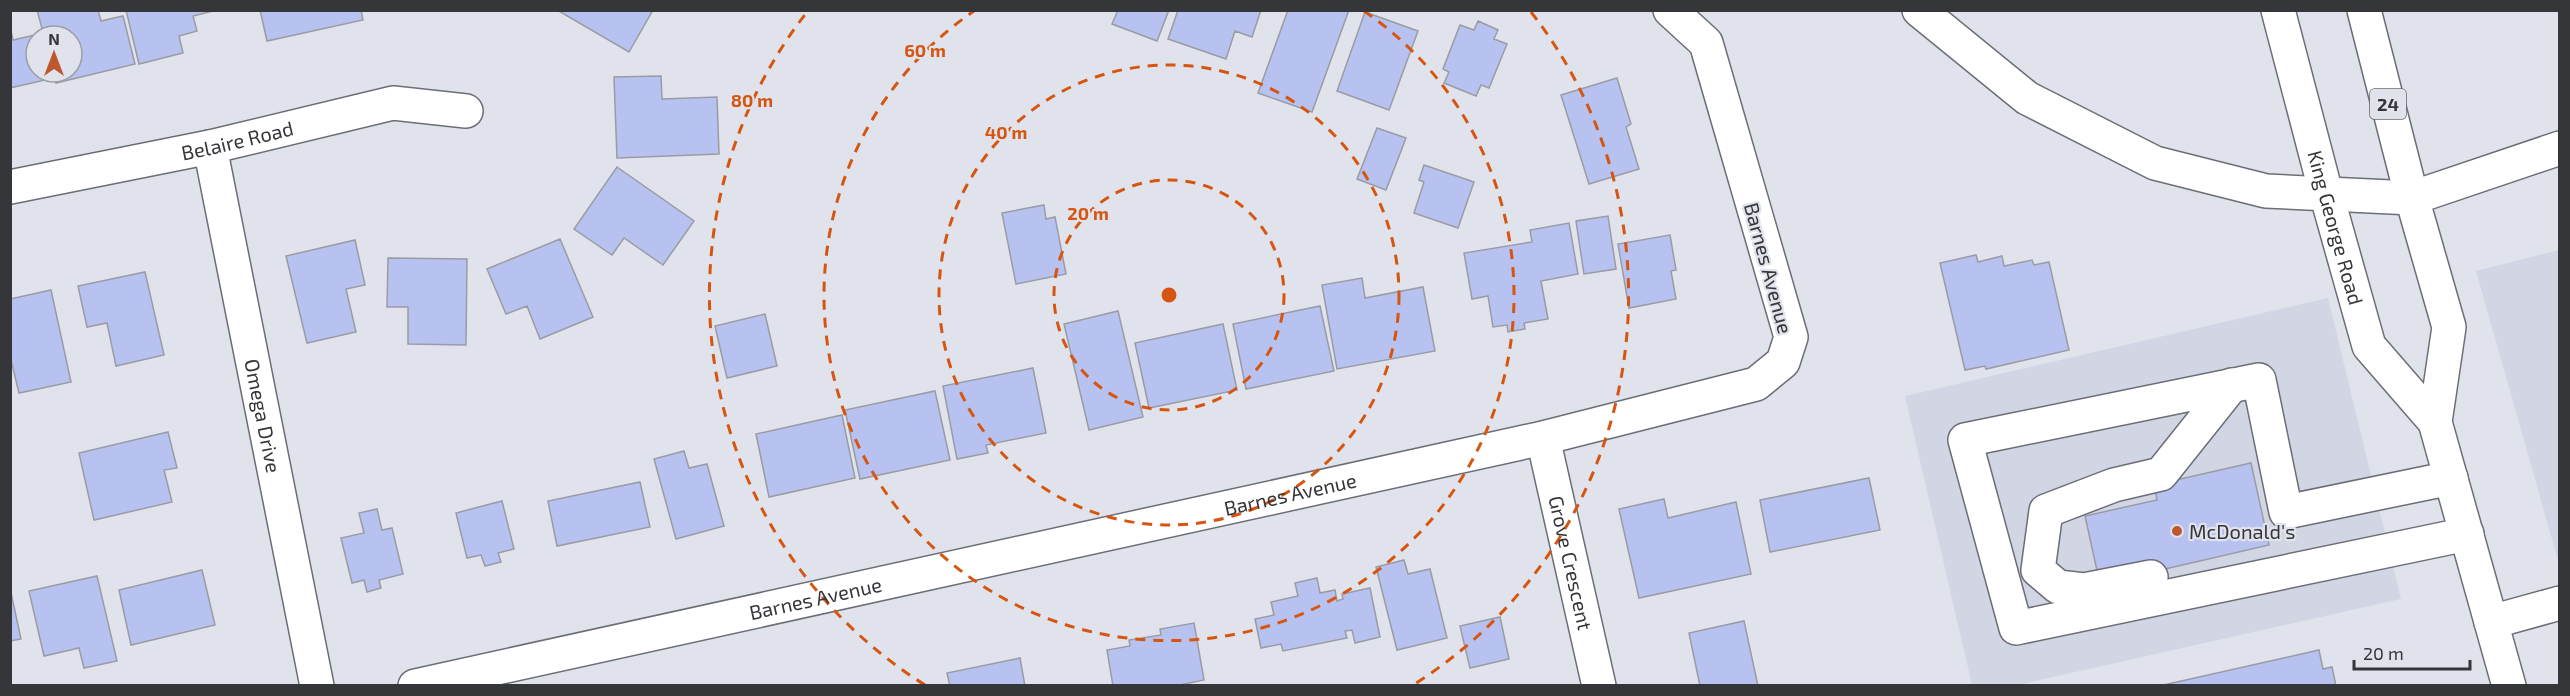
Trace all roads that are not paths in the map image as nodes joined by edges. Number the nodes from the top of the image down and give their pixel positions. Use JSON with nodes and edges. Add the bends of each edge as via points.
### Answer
{"nodes":[{"id":1,"x":1670,"y":10,"type":"edge"},
{"id":2,"x":1919,"y":10,"type":"edge"},
{"id":3,"x":2278,"y":10,"type":"edge"},
{"id":4,"x":2364,"y":10,"type":"edge"},
{"id":5,"x":466,"y":111,"type":"dead end"},
{"id":6,"x":210,"y":147,"type":"junction"},
{"id":7,"x":2559,"y":148,"type":"edge"},
{"id":8,"x":10,"y":187,"type":"edge"},
{"id":9,"x":2325,"y":193,"type":"junction"},
{"id":10,"x":2412,"y":198,"type":"junction"},
{"id":11,"x":2232,"y":385,"type":"junction"},
{"id":12,"x":2435,"y":422,"type":"junction"},
{"id":13,"x":1544,"y":438,"type":"junction"},
{"id":14,"x":2451,"y":478,"type":"junction"},
{"id":15,"x":2467,"y":534,"type":"junction"},
{"id":16,"x":2317,"y":566,"type":"junction"},
{"id":17,"x":2559,"y":603,"type":"edge"},
{"id":18,"x":2491,"y":622,"type":"junction"},
{"id":19,"x":317,"y":686,"type":"edge"},
{"id":20,"x":415,"y":686,"type":"edge"},
{"id":21,"x":1599,"y":686,"type":"edge"},
{"id":22,"x":2509,"y":686,"type":"edge"}],
"edges":[{"from":1,"to":13,"type":"main road","name":"Barnes Avenue","via":[[1706,42],[1791,337],[1783,362],[1756,384]]},
{"from":2,"to":9,"type":"main road","via":[[2027,98],[2155,163],[2266,191]]},
{"from":3,"to":9,"type":"main road","name":"King George Road"},
{"from":4,"to":10,"type":"main road","name":"King George Road","number":"24"},
{"from":5,"to":6,"type":"main road","name":"Belaire Road","via":[[393,103]]},
{"from":6,"to":8,"type":"main road","name":"Belaire Road"},
{"from":6,"to":19,"type":"main road","name":"Omega Drive"},
{"from":7,"to":10,"type":"main road"},
{"from":9,"to":10,"type":"main road"},
{"from":9,"to":12,"type":"main road","name":"King George Road","via":[[2369,346]]},
{"from":10,"to":12,"type":"main road","name":"King George Road","via":[[2449,327]]},
{"from":11,"to":14,"type":"main road","via":[[2259,380],[2286,512]]},
{"from":11,"to":16,"type":"main road","via":[[2162,474],[2114,485],[2046,511],[2038,570],[2058,587],[2084,590],[2276,550]]},
{"from":11,"to":16,"type":"main road","via":[[1965,440],[2016,628]]},
{"from":12,"to":14,"type":"main road","name":"King George Road"},
{"from":13,"to":20,"type":"main road","name":"Barnes Avenue"},
{"from":13,"to":21,"type":"main road","name":"Grove Crescent"},
{"from":14,"to":15,"type":"main road","name":"King George Road"},
{"from":15,"to":16,"type":"main road"},
{"from":15,"to":18,"type":"main road","name":"King George Road"},
{"from":17,"to":18,"type":"main road"},
{"from":18,"to":22,"type":"main road","name":"King George Road"}]}
